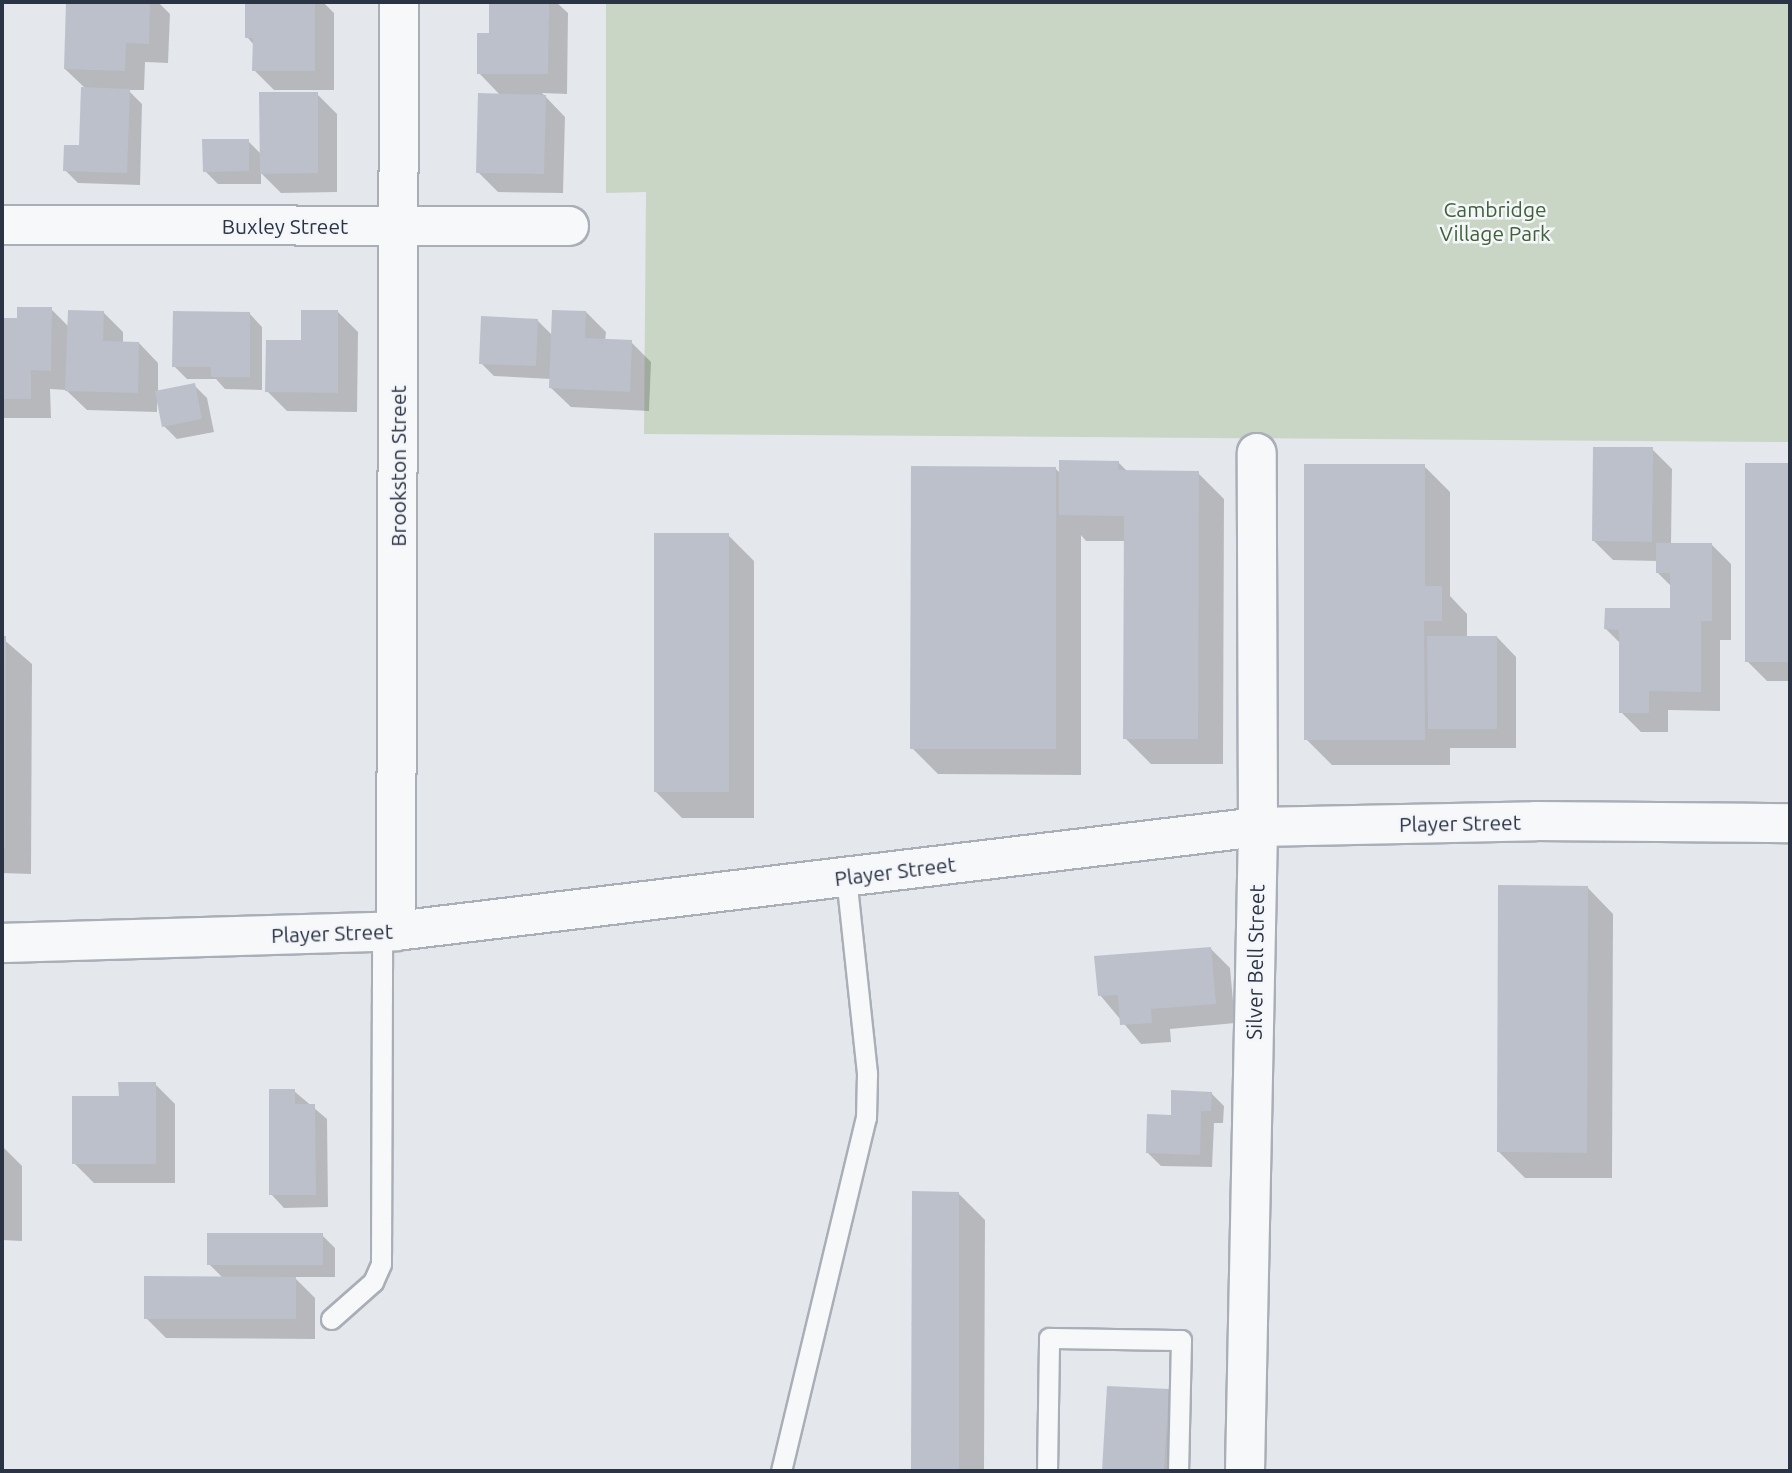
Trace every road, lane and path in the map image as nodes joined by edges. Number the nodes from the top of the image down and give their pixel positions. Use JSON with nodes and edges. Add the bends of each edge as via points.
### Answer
{"nodes":[{"id":1,"x":400,"y":2,"type":"edge"},
{"id":2,"x":2,"y":225,"type":"edge"},
{"id":3,"x":398,"y":226,"type":"junction"},
{"id":4,"x":569,"y":226,"type":"dead end"},
{"id":5,"x":1257,"y":453,"type":"dead end"},
{"id":6,"x":1790,"y":823,"type":"edge"},
{"id":7,"x":1258,"y":827,"type":"junction"},
{"id":8,"x":846,"y":877,"type":"junction"},
{"id":9,"x":389,"y":931,"type":"junction"},
{"id":10,"x":2,"y":943,"type":"edge"},
{"id":11,"x":331,"y":1319,"type":"dead end"},
{"id":12,"x":782,"y":1471,"type":"edge"},
{"id":13,"x":1047,"y":1471,"type":"edge"},
{"id":14,"x":1178,"y":1471,"type":"edge"},
{"id":15,"x":1245,"y":1471,"type":"edge"}],
"edges":[{"from":1,"to":3,"type":"street","name":"Brookston Street"},
{"from":2,"to":3,"type":"street","name":"Buxley Street"},
{"from":3,"to":4,"type":"street","name":"Buxley Street"},
{"from":3,"to":9,"type":"street","name":"Brookston Street"},
{"from":5,"to":7,"type":"street","name":"Silver Bell Street"},
{"from":6,"to":7,"type":"street","name":"Player Street","via":[[1536,821]]},
{"from":7,"to":8,"type":"street","name":"Player Street"},
{"from":7,"to":15,"type":"street","name":"Silver Bell Street"},
{"from":8,"to":9,"type":"street","name":"Player Street"},
{"from":8,"to":12,"type":"lane","via":[[867,1073],[866,1118]]},
{"from":9,"to":10,"type":"street","name":"Player Street"},
{"from":9,"to":11,"type":"lane","via":[[382,1264],[373,1282]]},
{"from":13,"to":14,"type":"lane","via":[[1049,1338],[1181,1340]]}]}
